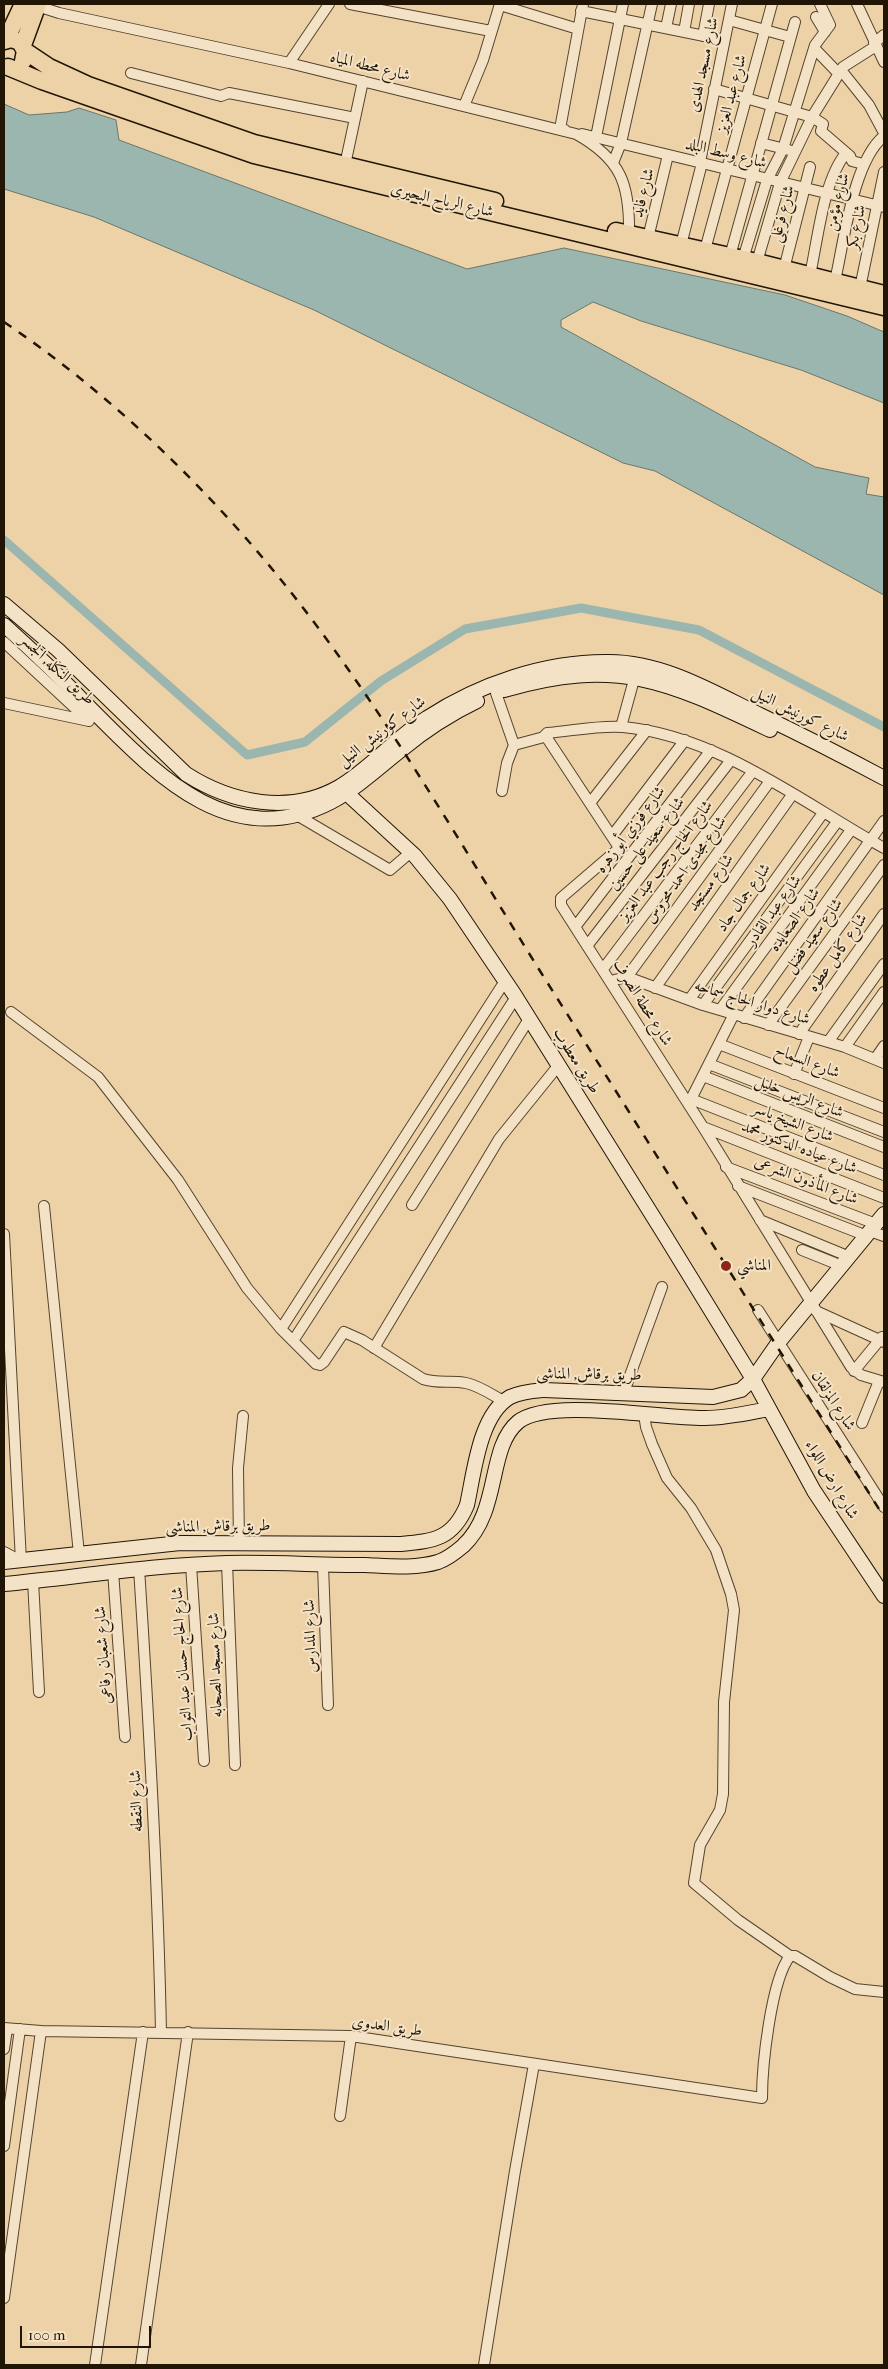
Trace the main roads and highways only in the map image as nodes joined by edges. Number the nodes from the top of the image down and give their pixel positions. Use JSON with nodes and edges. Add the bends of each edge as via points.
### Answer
{"nodes":[{"id":1,"x":31,"y":4,"type":"edge"},
{"id":2,"x":5,"y":41,"type":"edge"},
{"id":3,"x":24,"y":48,"type":"junction"},
{"id":4,"x":6,"y":66,"type":"edge"},
{"id":5,"x":46,"y":74,"type":"junction"},
{"id":6,"x":884,"y":295,"type":"edge"}],
"edges":[{"from":1,"to":2,"type":"main road"},
{"from":1,"to":3,"type":"main road"},
{"from":2,"to":3,"type":"main road","name":"شارع الرياح البحيرى","via":[[16,40]]},
{"from":3,"to":4,"type":"main road","via":[[23,62],[13,67]]},
{"from":3,"to":5,"type":"main road","name":"شارع الرياح البحيرى"},
{"from":4,"to":5,"type":"main road","name":"شارع الرياح البحيرى"},
{"from":5,"to":6,"type":"main road","name":"شارع الرياح البحيرى","via":[[88,85],[233,136],[629,234],[784,268]]},
{"from":5,"to":6,"type":"main road","name":"شارع الرياح البحيرى","via":[[254,155]]}]}
